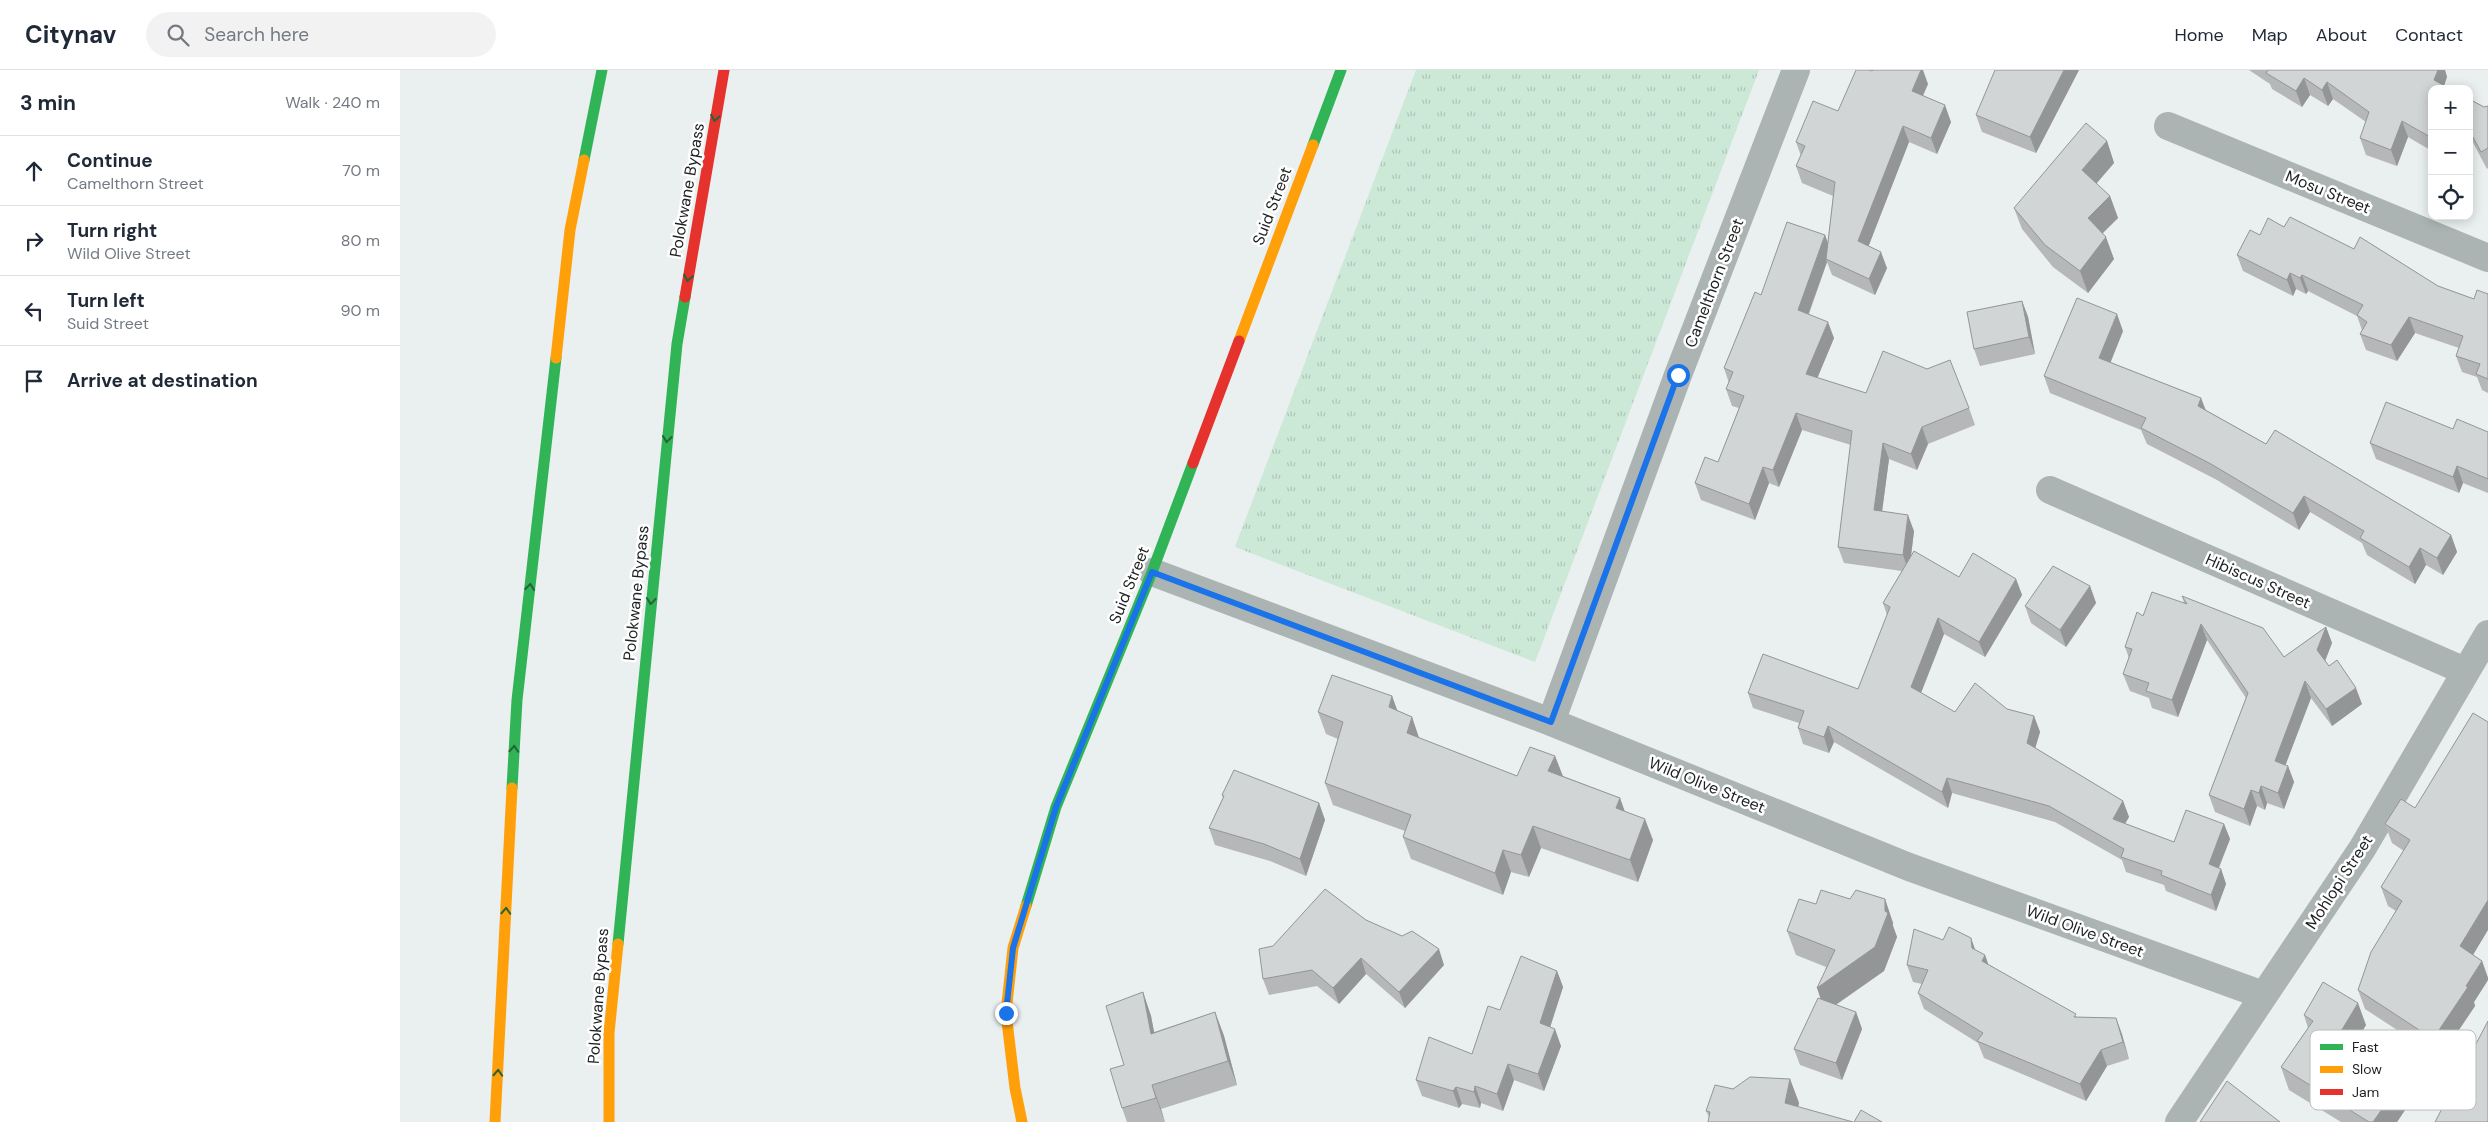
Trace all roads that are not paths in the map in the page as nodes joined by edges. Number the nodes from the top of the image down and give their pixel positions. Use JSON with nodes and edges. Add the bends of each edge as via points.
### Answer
{"nodes":[{"id":1,"x":602,"y":70,"type":"edge"},
{"id":2,"x":724,"y":70,"type":"edge"},
{"id":3,"x":1341,"y":70,"type":"edge"},
{"id":4,"x":1796,"y":70,"type":"edge"},
{"id":5,"x":2168,"y":126,"type":"dead end"},
{"id":6,"x":2488,"y":258,"type":"edge"},
{"id":7,"x":2050,"y":490,"type":"dead end"},
{"id":8,"x":1152,"y":572,"type":"junction"},
{"id":9,"x":2488,"y":634,"type":"edge"},
{"id":10,"x":2466,"y":671,"type":"junction"},
{"id":11,"x":1551,"y":722,"type":"junction"},
{"id":12,"x":2263,"y":995,"type":"junction"},
{"id":13,"x":495,"y":1122,"type":"edge"},
{"id":14,"x":610,"y":1122,"type":"edge"},
{"id":15,"x":1022,"y":1122,"type":"edge"},
{"id":16,"x":2179,"y":1122,"type":"edge"}],
"edges":[{"from":13,"to":1,"type":"main road","one_way":true,"via":[[517,700],[570,230]]},
{"from":2,"to":14,"type":"main road","name":"Polokwane Bypass","one_way":true,"via":[[677,344],[609,1033]]},
{"from":3,"to":8,"type":"main road","name":"Suid Street"},
{"from":4,"to":11,"type":"street","name":"Camelthorn Street","via":[[1678,375]]},
{"from":5,"to":6,"type":"street","name":"Mosu Street"},
{"from":7,"to":10,"type":"street","name":"Hibiscus Street"},
{"from":8,"to":11,"type":"street","name":"Wild Olive Street"},
{"from":8,"to":15,"type":"main road","name":"Suid Street","via":[[1056,807],[1013,948],[1006,1013]]},
{"from":9,"to":10,"type":"street","name":"Mohlopi Street"},
{"from":10,"to":12,"type":"street","name":"Mohlopi Street","via":[[2362,849]]},
{"from":11,"to":12,"type":"street","name":"Wild Olive Street","via":[[1909,867]]},
{"from":12,"to":16,"type":"street","name":"Mohlopi Street"}]}
